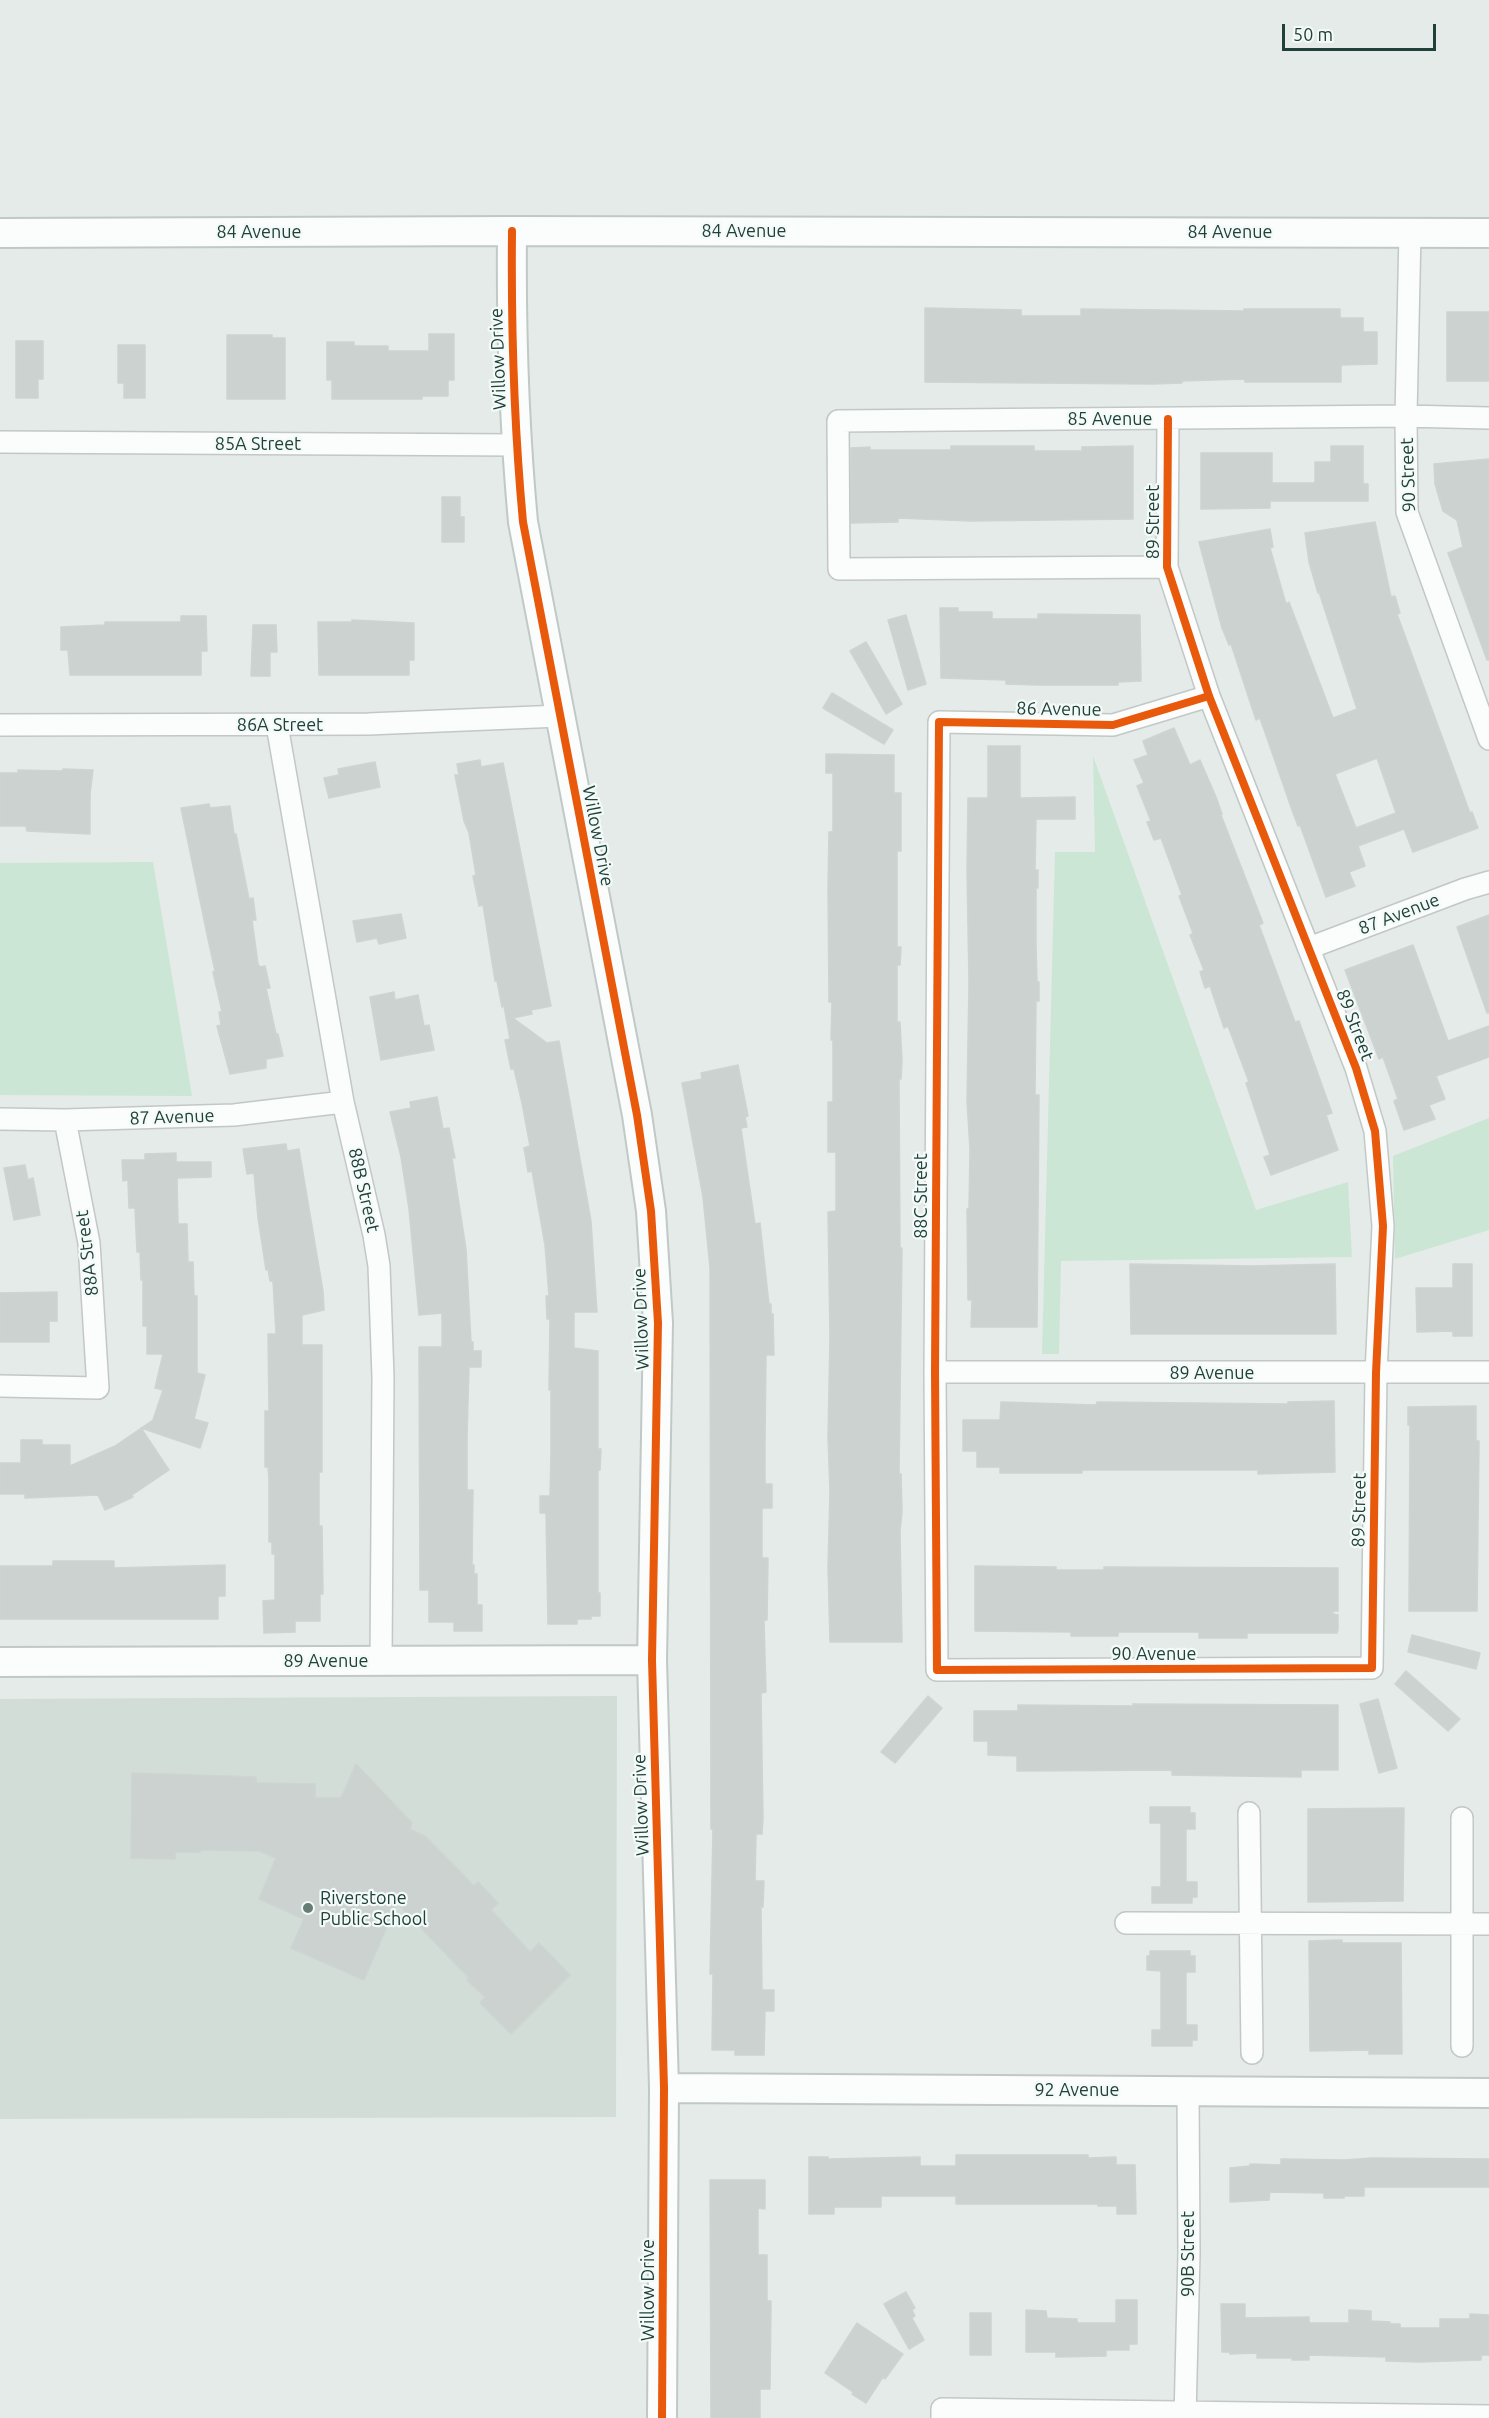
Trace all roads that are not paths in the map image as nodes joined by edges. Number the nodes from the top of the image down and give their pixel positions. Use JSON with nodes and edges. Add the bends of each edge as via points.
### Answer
{"nodes":[{"id":1,"x":512,"y":231,"type":"junction"},
{"id":2,"x":1410,"y":232,"type":"junction"},
{"id":3,"x":0,"y":233,"type":"edge"},
{"id":4,"x":1489,"y":233,"type":"edge"},
{"id":5,"x":1406,"y":416,"type":"junction"},
{"id":6,"x":1489,"y":418,"type":"edge"},
{"id":7,"x":1168,"y":419,"type":"junction"},
{"id":8,"x":0,"y":442,"type":"edge"},
{"id":9,"x":516,"y":445,"type":"junction"},
{"id":10,"x":1167,"y":567,"type":"junction"},
{"id":11,"x":1209,"y":696,"type":"junction"},
{"id":12,"x":560,"y":716,"type":"junction"},
{"id":13,"x":939,"y":722,"type":"joint"},
{"id":14,"x":0,"y":725,"type":"edge"},
{"id":15,"x":276,"y":725,"type":"junction"},
{"id":16,"x":1489,"y":739,"type":"edge"},
{"id":17,"x":1489,"y":882,"type":"edge"},
{"id":18,"x":1310,"y":948,"type":"junction"},
{"id":19,"x":343,"y":1102,"type":"junction"},
{"id":20,"x":0,"y":1119,"type":"edge"},
{"id":21,"x":65,"y":1120,"type":"junction"},
{"id":22,"x":935,"y":1372,"type":"junction"},
{"id":23,"x":1489,"y":1372,"type":"edge"},
{"id":24,"x":1376,"y":1373,"type":"junction"},
{"id":25,"x":0,"y":1386,"type":"edge"},
{"id":26,"x":652,"y":1660,"type":"junction"},
{"id":27,"x":381,"y":1661,"type":"junction"},
{"id":28,"x":0,"y":1662,"type":"edge"},
{"id":29,"x":1372,"y":1668,"type":"joint"},
{"id":30,"x":937,"y":1670,"type":"joint"},
{"id":31,"x":1249,"y":1813,"type":"dead end"},
{"id":32,"x":1462,"y":1818,"type":"dead end"},
{"id":33,"x":1126,"y":1923,"type":"dead end"},
{"id":34,"x":1250,"y":1924,"type":"junction"},
{"id":35,"x":1462,"y":1924,"type":"junction"},
{"id":36,"x":1489,"y":1924,"type":"edge"},
{"id":37,"x":1461,"y":2046,"type":"dead end"},
{"id":38,"x":1252,"y":2053,"type":"dead end"},
{"id":39,"x":664,"y":2088,"type":"junction"},
{"id":40,"x":1188,"y":2091,"type":"junction"},
{"id":41,"x":1489,"y":2092,"type":"edge"},
{"id":42,"x":942,"y":2414,"type":"edge"},
{"id":43,"x":1185,"y":2414,"type":"edge"},
{"id":44,"x":1489,"y":2416,"type":"edge"},
{"id":45,"x":662,"y":2418,"type":"edge"}],
"edges":[{"from":1,"to":2,"type":"street","name":"84 Avenue"},
{"from":1,"to":3,"type":"street","name":"84 Avenue"},
{"from":1,"to":9,"type":"street","name":"Willow Drive"},
{"from":2,"to":4,"type":"street","name":"84 Avenue"},
{"from":2,"to":5,"type":"street","name":"90 Street"},
{"from":5,"to":6,"type":"street","name":"85 Avenue"},
{"from":5,"to":7,"type":"street","name":"85 Avenue"},
{"from":5,"to":16,"type":"street","name":"90 Street","via":[[1407,512]]},
{"from":7,"to":10,"type":"street","name":"89 Street"},
{"from":7,"to":10,"type":"street","name":"85 Avenue","via":[[838,421],[839,569]]},
{"from":8,"to":9,"type":"street","name":"85A Street"},
{"from":9,"to":12,"type":"street","name":"Willow Drive","via":[[523,522]]},
{"from":10,"to":11,"type":"street","name":"89 Street"},
{"from":11,"to":13,"type":"street","name":"86 Avenue","via":[[1113,725]]},
{"from":11,"to":18,"type":"street","name":"89 Street"},
{"from":12,"to":15,"type":"street","name":"86A Street"},
{"from":12,"to":26,"type":"street","name":"Willow Drive","via":[[637,1115],[651,1211],[658,1323]]},
{"from":13,"to":22,"type":"street","name":"88C Street"},
{"from":14,"to":15,"type":"street","name":"86A Street"},
{"from":15,"to":19,"type":"street","name":"88B Street"},
{"from":17,"to":18,"type":"street","name":"87 Avenue"},
{"from":18,"to":24,"type":"street","name":"89 Street","via":[[1376,1131],[1383,1226]]},
{"from":19,"to":21,"type":"street","name":"87 Avenue","via":[[234,1115]]},
{"from":19,"to":27,"type":"street","name":"88B Street","via":[[379,1266],[383,1377]]},
{"from":20,"to":21,"type":"street","name":"87 Avenue"},
{"from":21,"to":25,"type":"street","name":"88A Street","via":[[89,1243],[98,1388]]},
{"from":22,"to":24,"type":"street","name":"89 Avenue"},
{"from":22,"to":30,"type":"street","name":"88C Street"},
{"from":23,"to":24,"type":"street","name":"89 Avenue"},
{"from":24,"to":29,"type":"street","name":"89 Street"},
{"from":26,"to":27,"type":"street","name":"89 Avenue"},
{"from":26,"to":39,"type":"street","name":"Willow Drive"},
{"from":27,"to":28,"type":"street","name":"89 Avenue"},
{"from":29,"to":30,"type":"street","name":"90 Avenue"},
{"from":31,"to":34,"type":"street"},
{"from":32,"to":35,"type":"street"},
{"from":33,"to":34,"type":"street"},
{"from":34,"to":35,"type":"street"},
{"from":34,"to":38,"type":"street"},
{"from":35,"to":36,"type":"street"},
{"from":35,"to":37,"type":"street"},
{"from":39,"to":40,"type":"street","name":"92 Avenue"},
{"from":39,"to":45,"type":"street","name":"Willow Drive"},
{"from":40,"to":41,"type":"street","name":"92 Avenue"},
{"from":40,"to":43,"type":"street","name":"90B Street"},
{"from":42,"to":43,"type":"street"},
{"from":43,"to":44,"type":"street"}]}
